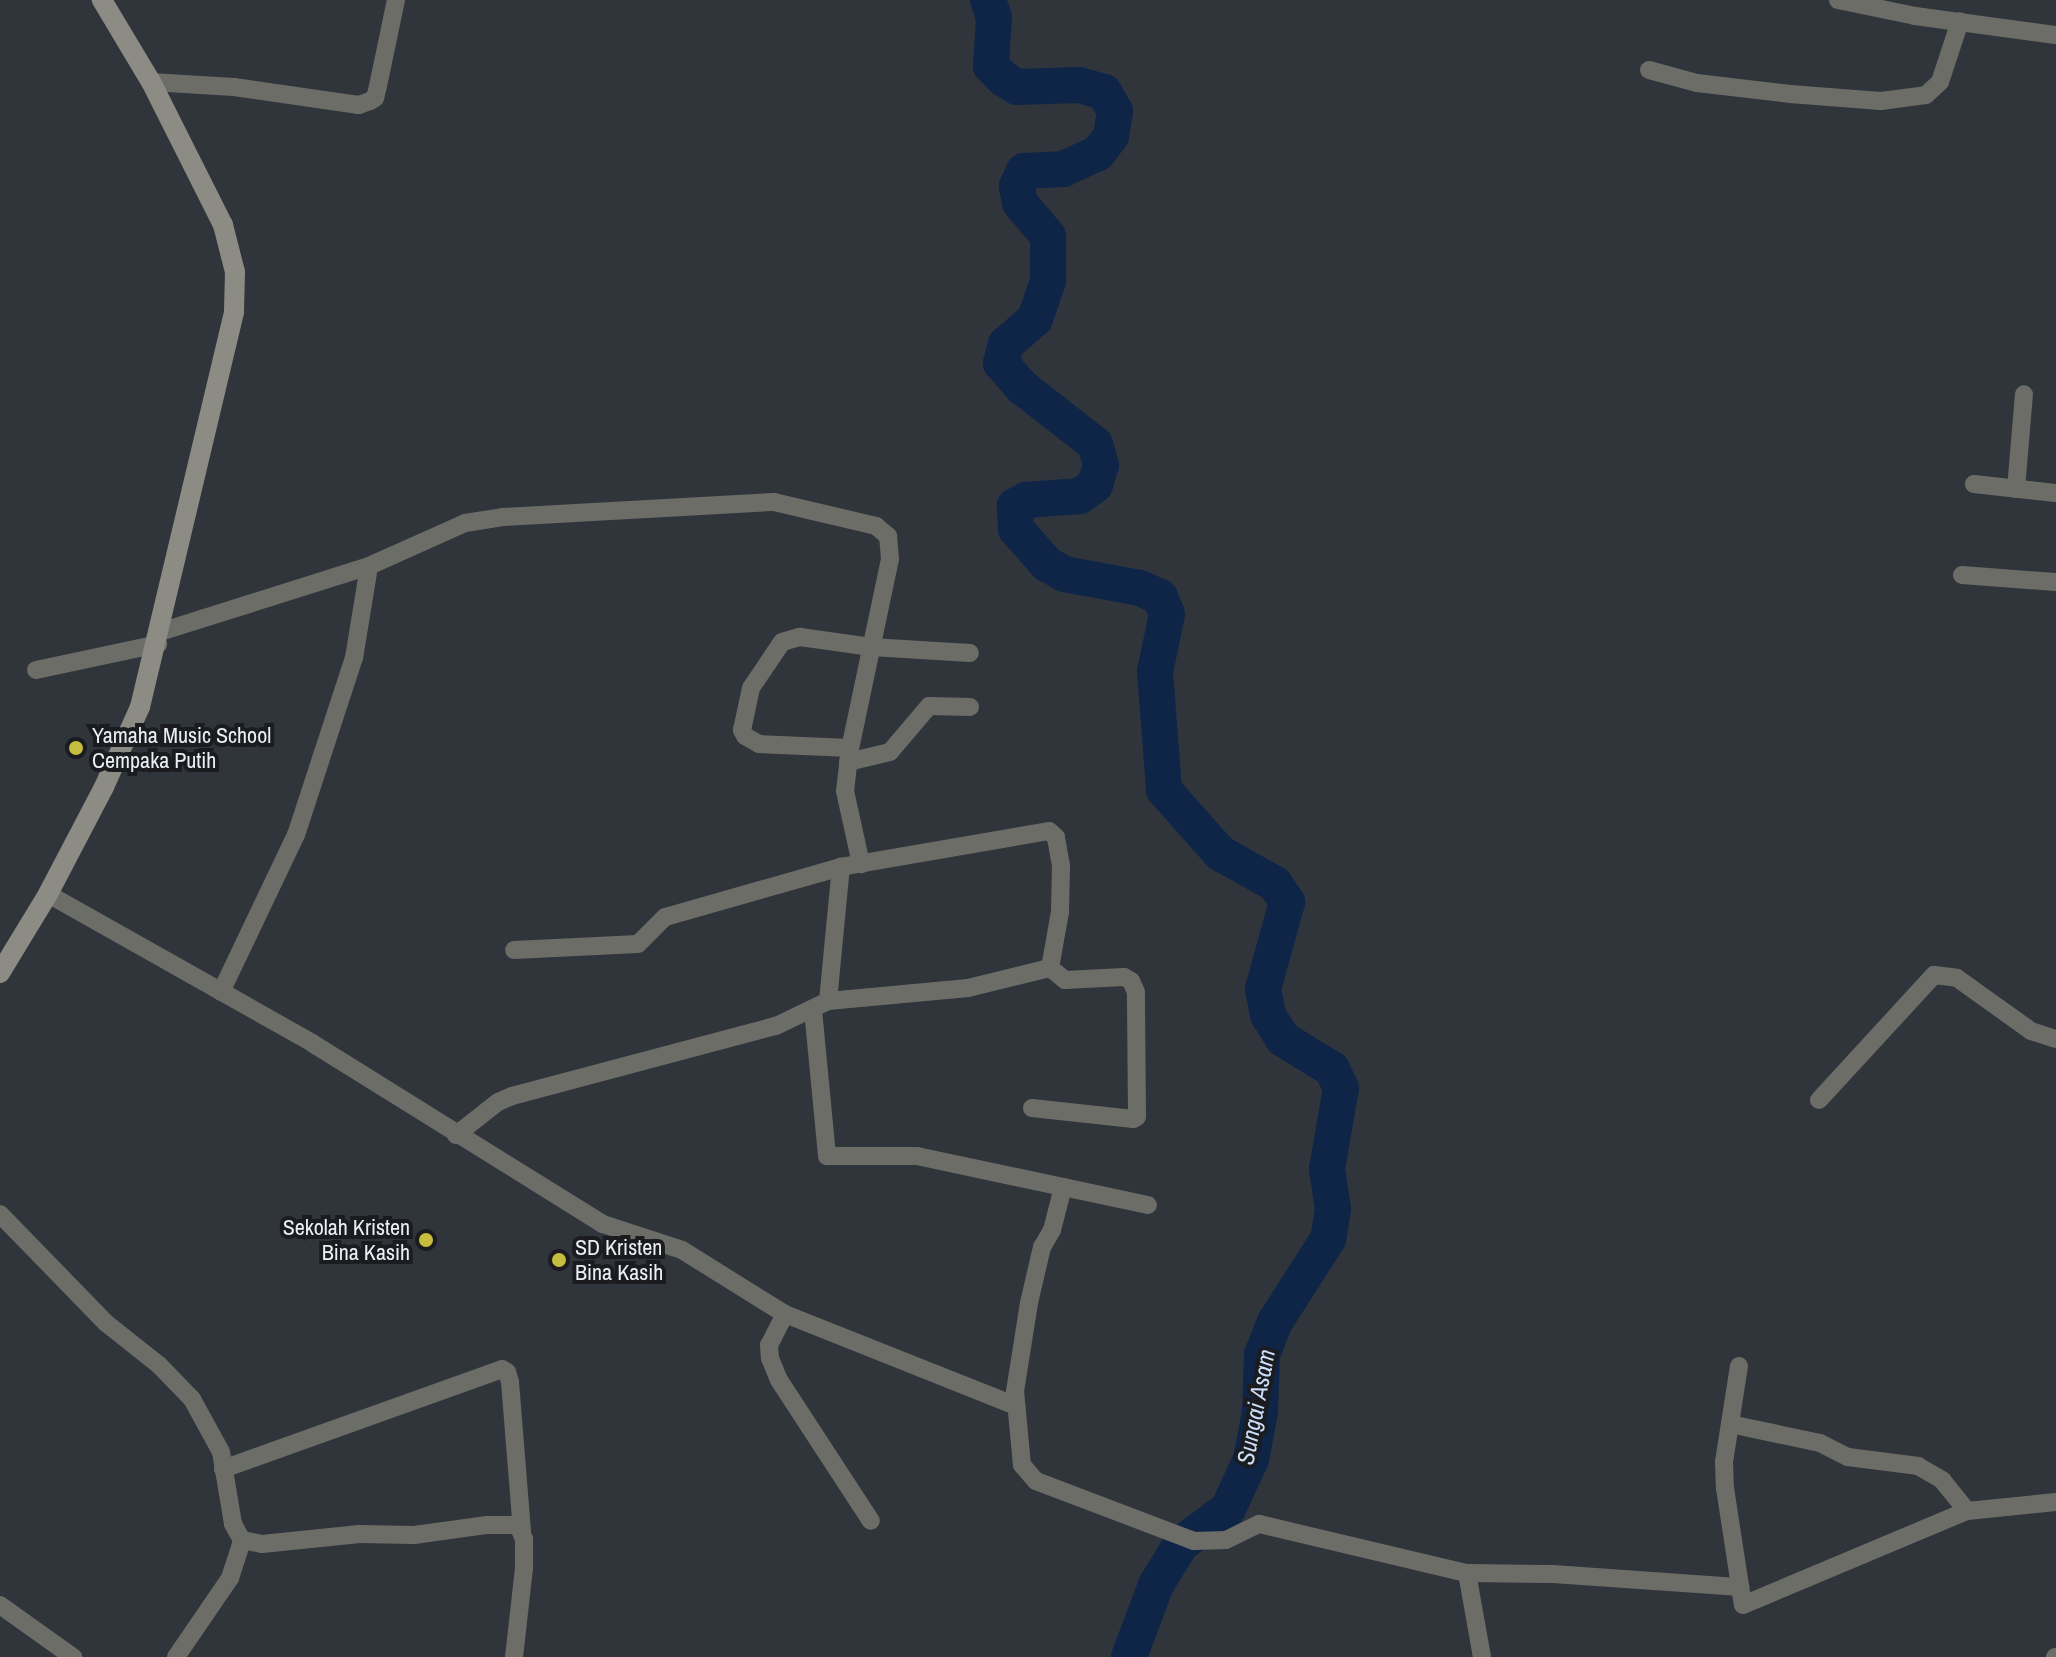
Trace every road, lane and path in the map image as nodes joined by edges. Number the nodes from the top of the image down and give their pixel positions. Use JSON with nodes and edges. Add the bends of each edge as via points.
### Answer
{"nodes":[{"id":1,"x":102,"y":0,"type":"edge"},
{"id":2,"x":396,"y":0,"type":"edge"},
{"id":3,"x":1838,"y":0,"type":"edge"},
{"id":4,"x":1960,"y":21,"type":"junction"},
{"id":5,"x":2056,"y":35,"type":"edge"},
{"id":6,"x":1649,"y":70,"type":"dead end"},
{"id":7,"x":151,"y":82,"type":"junction"},
{"id":8,"x":2024,"y":394,"type":"dead end"},
{"id":9,"x":1974,"y":484,"type":"dead end"},
{"id":10,"x":2016,"y":489,"type":"junction"},
{"id":11,"x":2056,"y":493,"type":"edge"},
{"id":12,"x":369,"y":566,"type":"junction"},
{"id":13,"x":1962,"y":575,"type":"dead end"},
{"id":14,"x":2056,"y":582,"type":"edge"},
{"id":15,"x":159,"y":638,"type":"junction"},
{"id":16,"x":871,"y":647,"type":"junction"},
{"id":17,"x":970,"y":653,"type":"dead end"},
{"id":18,"x":36,"y":670,"type":"dead end"},
{"id":19,"x":970,"y":707,"type":"dead end"},
{"id":20,"x":849,"y":755,"type":"junction"},
{"id":21,"x":861,"y":864,"type":"junction"},
{"id":22,"x":841,"y":867,"type":"junction"},
{"id":23,"x":48,"y":894,"type":"junction"},
{"id":24,"x":514,"y":950,"type":"dead end"},
{"id":25,"x":1050,"y":968,"type":"junction"},
{"id":26,"x":0,"y":973,"type":"edge"},
{"id":27,"x":221,"y":992,"type":"junction"},
{"id":28,"x":820,"y":1005,"type":"junction"},
{"id":29,"x":2056,"y":1039,"type":"edge"},
{"id":30,"x":1819,"y":1100,"type":"dead end"},
{"id":31,"x":1032,"y":1108,"type":"dead end"},
{"id":32,"x":456,"y":1135,"type":"junction"},
{"id":33,"x":1063,"y":1187,"type":"junction"},
{"id":34,"x":1148,"y":1205,"type":"dead end"},
{"id":35,"x":0,"y":1214,"type":"edge"},
{"id":36,"x":785,"y":1314,"type":"junction"},
{"id":37,"x":1739,"y":1366,"type":"dead end"},
{"id":38,"x":1016,"y":1406,"type":"junction"},
{"id":39,"x":1730,"y":1424,"type":"junction"},
{"id":40,"x":223,"y":1469,"type":"junction"},
{"id":41,"x":2056,"y":1502,"type":"edge"},
{"id":42,"x":1967,"y":1511,"type":"junction"},
{"id":43,"x":871,"y":1521,"type":"dead end"},
{"id":44,"x":522,"y":1531,"type":"junction"},
{"id":45,"x":242,"y":1540,"type":"junction"},
{"id":46,"x":1467,"y":1573,"type":"junction"},
{"id":47,"x":1741,"y":1587,"type":"junction"},
{"id":48,"x":0,"y":1605,"type":"edge"},
{"id":49,"x":73,"y":1657,"type":"edge"},
{"id":50,"x":176,"y":1657,"type":"edge"},
{"id":51,"x":514,"y":1657,"type":"edge"},
{"id":52,"x":1482,"y":1657,"type":"edge"}],
"edges":[{"from":1,"to":7,"type":"street"},
{"from":2,"to":7,"type":"street","via":[[375,98],[359,105],[234,87]]},
{"from":3,"to":4,"type":"street"},
{"from":4,"to":5,"type":"street"},
{"from":4,"to":6,"type":"street","via":[[1940,82],[1926,95],[1881,101],[1790,94],[1697,83]]},
{"from":7,"to":15,"type":"street","via":[[223,225],[235,272],[234,312]]},
{"from":8,"to":10,"type":"street"},
{"from":9,"to":10,"type":"street"},
{"from":10,"to":11,"type":"street"},
{"from":12,"to":15,"type":"street"},
{"from":12,"to":16,"type":"street","via":[[465,523],[546,512],[774,502],[876,526],[888,536],[890,559]]},
{"from":12,"to":27,"type":"street","via":[[354,658],[296,835]]},
{"from":13,"to":14,"type":"street"},
{"from":15,"to":18,"type":"street"},
{"from":15,"to":23,"type":"street","via":[[123,747]]},
{"from":16,"to":17,"type":"street"},
{"from":16,"to":20,"type":"street"},
{"from":16,"to":20,"type":"street","via":[[790,638],[769,657],[751,688],[742,730],[751,742]]},
{"from":19,"to":20,"type":"street","via":[[929,706],[890,752]]},
{"from":20,"to":21,"type":"street","via":[[845,791]]},
{"from":21,"to":22,"type":"street"},
{"from":21,"to":25,"type":"street","via":[[1053,832],[1061,866],[1060,912]]},
{"from":22,"to":24,"type":"street","via":[[665,917],[638,944]]},
{"from":22,"to":28,"type":"street"},
{"from":23,"to":26,"type":"street"},
{"from":23,"to":27,"type":"street"},
{"from":25,"to":28,"type":"street","via":[[968,988]]},
{"from":25,"to":31,"type":"street","via":[[1065,980],[1131,981],[1136,992],[1138,1110],[1133,1119]]},
{"from":27,"to":32,"type":"street"},
{"from":28,"to":32,"type":"street","via":[[776,1026],[512,1096]]},
{"from":28,"to":33,"type":"street","via":[[827,1156],[917,1156]]},
{"from":29,"to":30,"type":"street","via":[[2031,1031],[1957,978],[1934,975]]},
{"from":32,"to":36,"type":"street","via":[[603,1224],[682,1250]]},
{"from":33,"to":34,"type":"street"},
{"from":33,"to":38,"type":"street","via":[[1029,1303]]},
{"from":35,"to":40,"type":"street","via":[[106,1323],[192,1399],[221,1452]]},
{"from":36,"to":38,"type":"street"},
{"from":36,"to":43,"type":"street","via":[[769,1345],[779,1380]]},
{"from":37,"to":39,"type":"street"},
{"from":38,"to":46,"type":"street","via":[[1022,1465],[1029,1476],[1194,1541],[1226,1540],[1259,1524]]},
{"from":39,"to":42,"type":"street","via":[[1820,1443],[1848,1457],[1918,1466],[1942,1480]]},
{"from":39,"to":47,"type":"street","via":[[1725,1488]]},
{"from":40,"to":44,"type":"street","via":[[502,1369],[510,1382]]},
{"from":40,"to":45,"type":"street","via":[[233,1524]]},
{"from":41,"to":42,"type":"street"},
{"from":42,"to":47,"type":"street","via":[[1743,1605]]},
{"from":44,"to":45,"type":"street","via":[[513,1523],[414,1535],[359,1534],[262,1544]]},
{"from":44,"to":51,"type":"street","via":[[524,1568]]},
{"from":45,"to":50,"type":"street","via":[[230,1578]]},
{"from":46,"to":47,"type":"street"},
{"from":46,"to":52,"type":"street"},
{"from":48,"to":49,"type":"street"}]}
